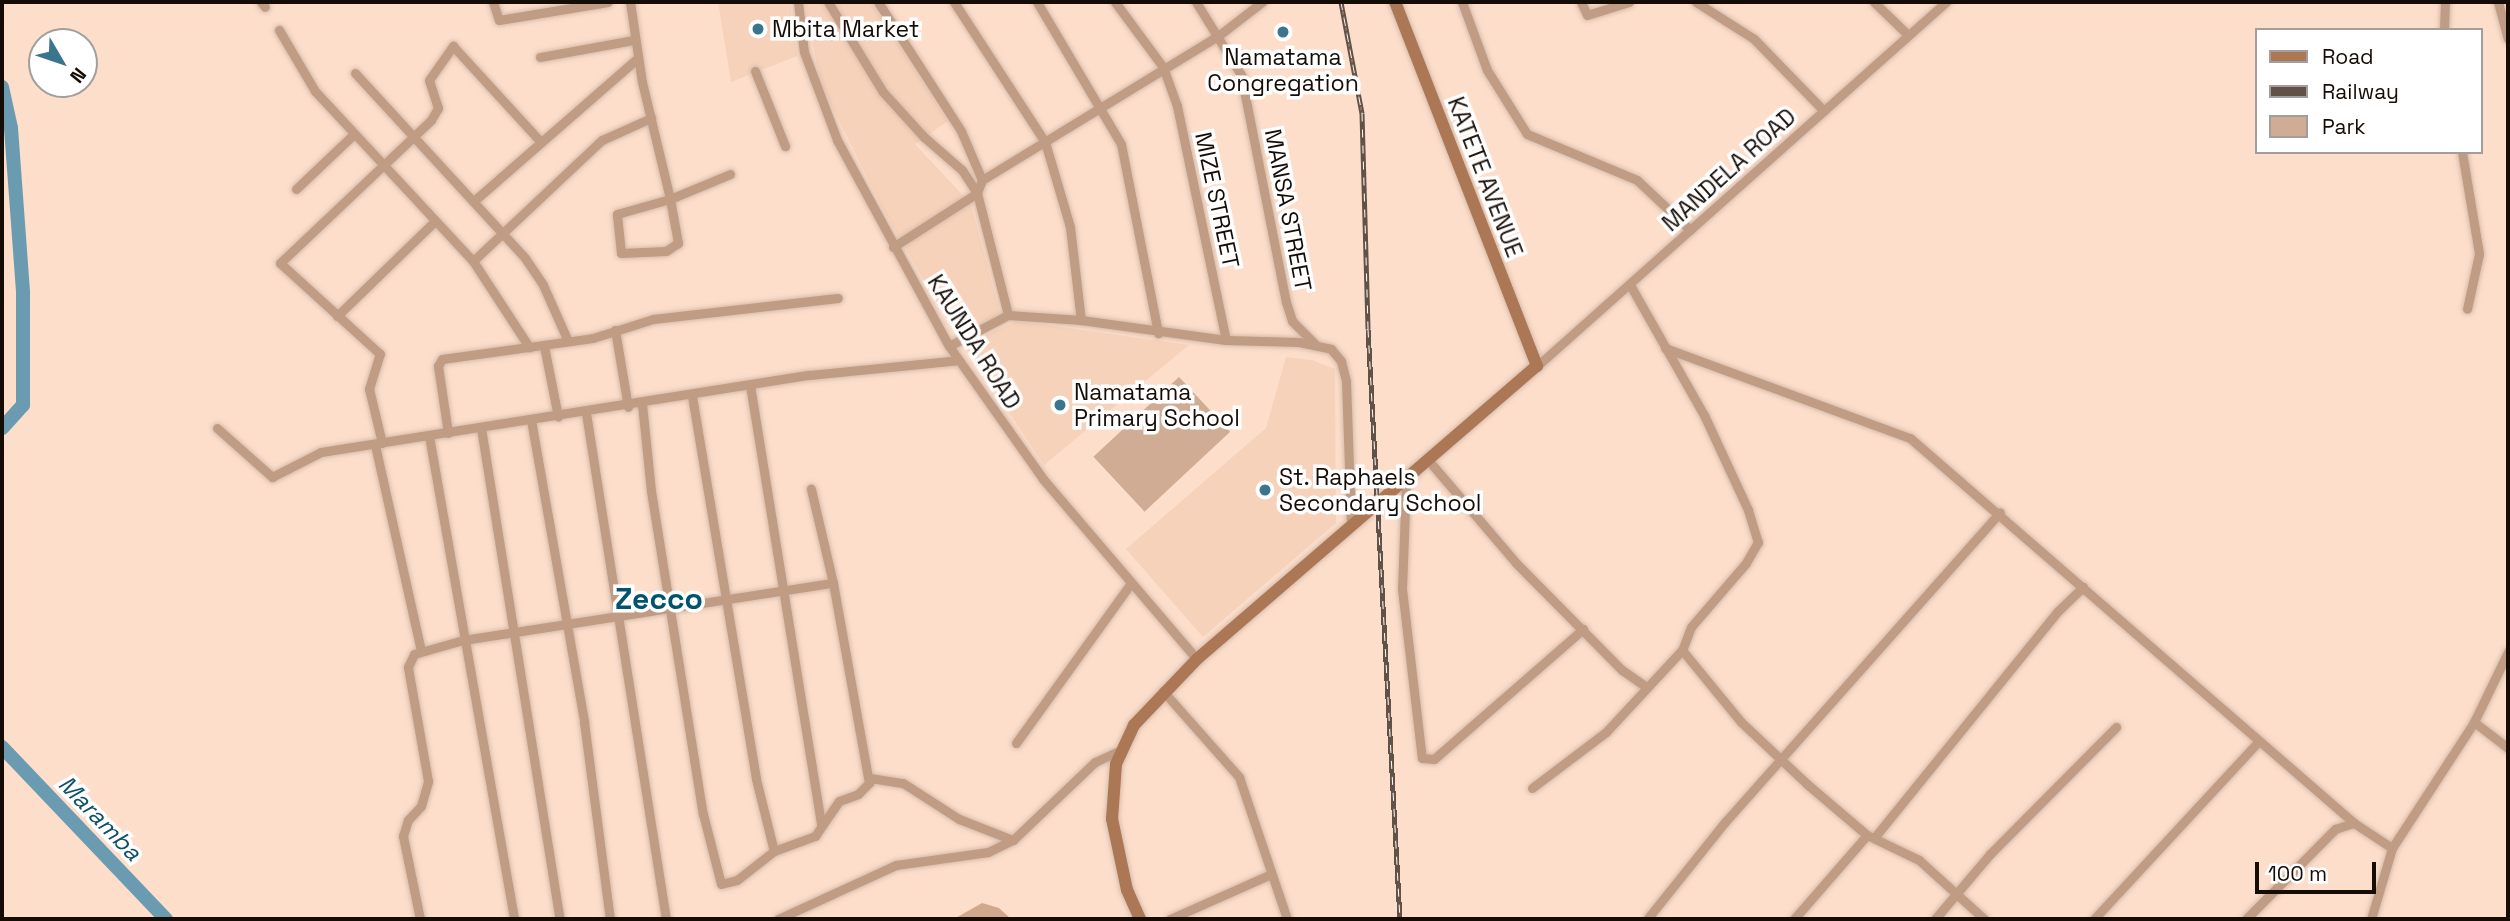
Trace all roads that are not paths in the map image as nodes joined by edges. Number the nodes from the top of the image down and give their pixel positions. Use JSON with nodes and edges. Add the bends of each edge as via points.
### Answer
{"nodes":[{"id":1,"x":493,"y":2,"type":"edge"},
{"id":2,"x":608,"y":2,"type":"edge"},
{"id":3,"x":630,"y":2,"type":"edge"},
{"id":4,"x":798,"y":2,"type":"edge"},
{"id":5,"x":828,"y":2,"type":"edge"},
{"id":6,"x":878,"y":2,"type":"edge"},
{"id":7,"x":954,"y":2,"type":"edge"},
{"id":8,"x":1037,"y":2,"type":"edge"},
{"id":9,"x":1115,"y":2,"type":"edge"},
{"id":10,"x":1196,"y":2,"type":"edge"},
{"id":11,"x":1262,"y":2,"type":"edge"},
{"id":12,"x":1395,"y":2,"type":"edge"},
{"id":13,"x":1462,"y":2,"type":"edge"},
{"id":14,"x":1581,"y":2,"type":"edge"},
{"id":15,"x":1629,"y":2,"type":"edge"},
{"id":16,"x":1696,"y":2,"type":"edge"},
{"id":17,"x":1874,"y":2,"type":"edge"},
{"id":18,"x":1946,"y":2,"type":"edge"},
{"id":19,"x":2445,"y":2,"type":"edge"},
{"id":20,"x":2498,"y":2,"type":"edge"},
{"id":21,"x":2508,"y":4,"type":"edge"},
{"id":22,"x":2501,"y":14,"type":"junction"},
{"id":23,"x":2444,"y":28,"type":"edge"},
{"id":24,"x":279,"y":30,"type":"dead end"},
{"id":25,"x":1908,"y":35,"type":"junction"},
{"id":26,"x":1218,"y":36,"type":"junction"},
{"id":27,"x":2508,"y":39,"type":"edge"},
{"id":28,"x":634,"y":40,"type":"junction"},
{"id":29,"x":540,"y":57,"type":"dead end"},
{"id":30,"x":638,"y":58,"type":"junction"},
{"id":31,"x":1163,"y":67,"type":"junction"},
{"id":32,"x":755,"y":71,"type":"dead end"},
{"id":33,"x":355,"y":73,"type":"dead end"},
{"id":34,"x":1102,"y":107,"type":"junction"},
{"id":35,"x":1824,"y":111,"type":"junction"},
{"id":36,"x":650,"y":118,"type":"junction"},
{"id":37,"x":353,"y":135,"type":"junction"},
{"id":38,"x":414,"y":137,"type":"junction"},
{"id":39,"x":540,"y":141,"type":"junction"},
{"id":40,"x":1045,"y":142,"type":"junction"},
{"id":41,"x":785,"y":146,"type":"dead end"},
{"id":42,"x":2462,"y":154,"type":"edge"},
{"id":43,"x":383,"y":165,"type":"junction"},
{"id":44,"x":730,"y":174,"type":"dead end"},
{"id":45,"x":982,"y":180,"type":"junction"},
{"id":46,"x":296,"y":189,"type":"dead end"},
{"id":47,"x":977,"y":193,"type":"junction"},
{"id":48,"x":670,"y":199,"type":"junction"},
{"id":49,"x":475,"y":200,"type":"junction"},
{"id":50,"x":435,"y":221,"type":"junction"},
{"id":51,"x":1690,"y":230,"type":"junction"},
{"id":52,"x":503,"y":233,"type":"junction"},
{"id":53,"x":892,"y":247,"type":"junction"},
{"id":54,"x":473,"y":261,"type":"junction"},
{"id":55,"x":1630,"y":285,"type":"junction"},
{"id":56,"x":838,"y":298,"type":"dead end"},
{"id":57,"x":2467,"y":309,"type":"dead end"},
{"id":58,"x":1008,"y":315,"type":"junction"},
{"id":59,"x":337,"y":316,"type":"junction"},
{"id":60,"x":1081,"y":320,"type":"junction"},
{"id":61,"x":615,"y":330,"type":"junction"},
{"id":62,"x":1158,"y":333,"type":"junction"},
{"id":63,"x":567,"y":340,"type":"junction"},
{"id":64,"x":1226,"y":340,"type":"junction"},
{"id":65,"x":1317,"y":345,"type":"junction"},
{"id":66,"x":544,"y":346,"type":"junction"},
{"id":67,"x":950,"y":346,"type":"junction"},
{"id":68,"x":530,"y":348,"type":"junction"},
{"id":69,"x":1665,"y":348,"type":"junction"},
{"id":70,"x":958,"y":360,"type":"junction"},
{"id":71,"x":1537,"y":366,"type":"junction"},
{"id":72,"x":750,"y":385,"type":"junction"},
{"id":73,"x":692,"y":396,"type":"junction"},
{"id":74,"x":642,"y":404,"type":"junction"},
{"id":75,"x":628,"y":407,"type":"junction"},
{"id":76,"x":586,"y":413,"type":"junction"},
{"id":77,"x":558,"y":417,"type":"junction"},
{"id":78,"x":531,"y":420,"type":"junction"},
{"id":79,"x":217,"y":428,"type":"dead end"},
{"id":80,"x":481,"y":428,"type":"junction"},
{"id":81,"x":448,"y":433,"type":"junction"},
{"id":82,"x":429,"y":436,"type":"junction"},
{"id":83,"x":379,"y":444,"type":"junction"},
{"id":84,"x":1429,"y":461,"type":"junction"},
{"id":85,"x":1406,"y":481,"type":"junction"},
{"id":86,"x":811,"y":489,"type":"dead end"},
{"id":87,"x":2000,"y":512,"type":"junction"},
{"id":88,"x":1351,"y":526,"type":"junction"},
{"id":89,"x":834,"y":583,"type":"junction"},
{"id":90,"x":1131,"y":583,"type":"junction"},
{"id":91,"x":2083,"y":587,"type":"junction"},
{"id":92,"x":782,"y":591,"type":"junction"},
{"id":93,"x":726,"y":600,"type":"junction"},
{"id":94,"x":671,"y":608,"type":"junction"},
{"id":95,"x":620,"y":613,"type":"junction"},
{"id":96,"x":567,"y":624,"type":"junction"},
{"id":97,"x":1583,"y":629,"type":"junction"},
{"id":98,"x":512,"y":632,"type":"junction"},
{"id":99,"x":463,"y":640,"type":"junction"},
{"id":100,"x":1682,"y":650,"type":"junction"},
{"id":101,"x":421,"y":651,"type":"junction"},
{"id":102,"x":2508,"y":652,"type":"edge"},
{"id":103,"x":1197,"y":659,"type":"junction"},
{"id":104,"x":1646,"y":686,"type":"junction"},
{"id":105,"x":1163,"y":691,"type":"junction"},
{"id":106,"x":2474,"y":722,"type":"junction"},
{"id":107,"x":2116,"y":727,"type":"dead end"},
{"id":108,"x":2259,"y":741,"type":"junction"},
{"id":109,"x":1016,"y":743,"type":"dead end"},
{"id":110,"x":2508,"y":748,"type":"edge"},
{"id":111,"x":1121,"y":750,"type":"junction"},
{"id":112,"x":1782,"y":760,"type":"junction"},
{"id":113,"x":870,"y":778,"type":"junction"},
{"id":114,"x":1532,"y":788,"type":"dead end"},
{"id":115,"x":2354,"y":823,"type":"junction"},
{"id":116,"x":821,"y":825,"type":"junction"},
{"id":117,"x":1870,"y":836,"type":"junction"},
{"id":118,"x":1013,"y":841,"type":"junction"},
{"id":119,"x":2392,"y":848,"type":"junction"},
{"id":120,"x":774,"y":851,"type":"junction"},
{"id":121,"x":1271,"y":874,"type":"junction"},
{"id":122,"x":1958,"y":894,"type":"junction"},
{"id":123,"x":1648,"y":918,"type":"edge"},
{"id":124,"x":420,"y":919,"type":"edge"},
{"id":125,"x":514,"y":919,"type":"edge"},
{"id":126,"x":560,"y":919,"type":"edge"},
{"id":127,"x":610,"y":919,"type":"edge"},
{"id":128,"x":666,"y":919,"type":"edge"},
{"id":129,"x":778,"y":919,"type":"edge"},
{"id":130,"x":1140,"y":919,"type":"edge"},
{"id":131,"x":1170,"y":919,"type":"edge"},
{"id":132,"x":1287,"y":919,"type":"edge"},
{"id":133,"x":1794,"y":919,"type":"edge"},
{"id":134,"x":1935,"y":919,"type":"edge"},
{"id":135,"x":1984,"y":919,"type":"edge"},
{"id":136,"x":2094,"y":919,"type":"edge"},
{"id":137,"x":2246,"y":919,"type":"edge"},
{"id":138,"x":2371,"y":919,"type":"edge"}],
"edges":[{"from":1,"to":2,"type":"street","via":[[499,20]]},
{"from":3,"to":28,"type":"street"},
{"from":4,"to":53,"type":"street","name":"KAUNDA ROAD","via":[[804,52],[837,141]]},
{"from":5,"to":47,"type":"street","via":[[884,92],[924,137],[962,170]]},
{"from":6,"to":45,"type":"street","via":[[961,131]]},
{"from":7,"to":40,"type":"street"},
{"from":8,"to":34,"type":"street"},
{"from":9,"to":31,"type":"street","name":"MIZE STREET"},
{"from":10,"to":26,"type":"street","name":"MANSA STREET"},
{"from":11,"to":26,"type":"street"},
{"from":12,"to":71,"type":"street","name":"KATETE AVENUE"},
{"from":13,"to":51,"type":"street","via":[[1487,70],[1527,134],[1637,180]]},
{"from":14,"to":15,"type":"street","via":[[1587,15]]},
{"from":16,"to":35,"type":"street","via":[[1754,38]]},
{"from":17,"to":25,"type":"street"},
{"from":18,"to":25,"type":"street","name":"MANDELA ROAD"},
{"from":19,"to":23,"type":"street"},
{"from":20,"to":22,"type":"street"},
{"from":21,"to":22,"type":"street"},
{"from":22,"to":27,"type":"street"},
{"from":24,"to":37,"type":"street","via":[[297,66]]},
{"from":25,"to":35,"type":"street","name":"MANDELA ROAD"},
{"from":26,"to":31,"type":"street"},
{"from":26,"to":65,"type":"street","name":"MANSA STREET","via":[[1241,75],[1292,321]]},
{"from":28,"to":29,"type":"street"},
{"from":28,"to":30,"type":"street"},
{"from":30,"to":36,"type":"street"},
{"from":30,"to":39,"type":"street"},
{"from":31,"to":34,"type":"street"},
{"from":31,"to":64,"type":"street","name":"MIZE STREET","via":[[1177,106]]},
{"from":32,"to":41,"type":"street"},
{"from":33,"to":38,"type":"street"},
{"from":34,"to":40,"type":"street"},
{"from":34,"to":62,"type":"street","via":[[1121,144]]},
{"from":35,"to":51,"type":"street","name":"MANDELA ROAD"},
{"from":36,"to":48,"type":"street"},
{"from":36,"to":52,"type":"street","via":[[601,140]]},
{"from":37,"to":43,"type":"street"},
{"from":37,"to":46,"type":"street"},
{"from":38,"to":39,"type":"street","via":[[438,108],[429,80],[453,46]]},
{"from":38,"to":43,"type":"street"},
{"from":38,"to":49,"type":"street"},
{"from":39,"to":49,"type":"street"},
{"from":40,"to":45,"type":"street"},
{"from":40,"to":60,"type":"street","via":[[1070,227]]},
{"from":42,"to":57,"type":"street","via":[[2479,254]]},
{"from":43,"to":50,"type":"street"},
{"from":43,"to":59,"type":"street","via":[[279,262]]},
{"from":44,"to":48,"type":"street"},
{"from":45,"to":47,"type":"street"},
{"from":47,"to":53,"type":"street"},
{"from":47,"to":58,"type":"street"},
{"from":48,"to":48,"type":"street","via":[[615,216],[621,253],[676,248]]},
{"from":49,"to":52,"type":"street"},
{"from":50,"to":54,"type":"street"},
{"from":50,"to":59,"type":"street"},
{"from":51,"to":55,"type":"street","name":"MANDELA ROAD"},
{"from":52,"to":54,"type":"street"},
{"from":52,"to":63,"type":"street","via":[[543,285]]},
{"from":53,"to":67,"type":"street","name":"KAUNDA ROAD"},
{"from":54,"to":68,"type":"street"},
{"from":55,"to":69,"type":"street"},
{"from":55,"to":71,"type":"street","name":"MANDELA ROAD"},
{"from":56,"to":61,"type":"street","via":[[653,319]]},
{"from":58,"to":60,"type":"street"},
{"from":58,"to":67,"type":"street"},
{"from":59,"to":83,"type":"street","via":[[380,354],[369,389]]},
{"from":60,"to":62,"type":"street"},
{"from":61,"to":63,"type":"street"},
{"from":61,"to":75,"type":"street"},
{"from":62,"to":64,"type":"street"},
{"from":63,"to":66,"type":"street"},
{"from":64,"to":65,"type":"street"},
{"from":65,"to":88,"type":"street","name":"MANSA STREET","via":[[1331,349],[1341,361],[1346,381]]},
{"from":66,"to":68,"type":"street"},
{"from":66,"to":77,"type":"street"},
{"from":67,"to":70,"type":"street","name":"KAUNDA ROAD"},
{"from":68,"to":81,"type":"street","via":[[439,361]]},
{"from":69,"to":87,"type":"street","via":[[1910,438]]},
{"from":69,"to":100,"type":"street","via":[[1704,415],[1758,542],[1746,563],[1691,627]]},
{"from":70,"to":72,"type":"street"},
{"from":70,"to":90,"type":"street","name":"KAUNDA ROAD","via":[[1043,479]]},
{"from":71,"to":84,"type":"street"},
{"from":72,"to":73,"type":"street"},
{"from":72,"to":92,"type":"street"},
{"from":73,"to":74,"type":"street"},
{"from":73,"to":93,"type":"street"},
{"from":74,"to":75,"type":"street"},
{"from":74,"to":94,"type":"street"},
{"from":75,"to":76,"type":"street"},
{"from":76,"to":77,"type":"street"},
{"from":76,"to":95,"type":"street"},
{"from":77,"to":78,"type":"street"},
{"from":78,"to":80,"type":"street"},
{"from":78,"to":96,"type":"street"},
{"from":79,"to":83,"type":"street","via":[[272,477],[305,457]]},
{"from":80,"to":81,"type":"street"},
{"from":80,"to":98,"type":"street"},
{"from":81,"to":82,"type":"street"},
{"from":82,"to":83,"type":"street"},
{"from":82,"to":99,"type":"street"},
{"from":83,"to":101,"type":"street"},
{"from":84,"to":85,"type":"street"},
{"from":84,"to":97,"type":"street","via":[[1516,564]]},
{"from":85,"to":88,"type":"street"},
{"from":85,"to":97,"type":"street","via":[[1402,589],[1422,758],[1434,759]]},
{"from":86,"to":89,"type":"street"},
{"from":87,"to":91,"type":"street"},
{"from":87,"to":112,"type":"street"},
{"from":88,"to":103,"type":"street"},
{"from":89,"to":92,"type":"street"},
{"from":89,"to":113,"type":"street"},
{"from":90,"to":103,"type":"street","name":"KAUNDA ROAD"},
{"from":90,"to":109,"type":"street"},
{"from":91,"to":108,"type":"street"},
{"from":91,"to":117,"type":"street"},
{"from":92,"to":93,"type":"street"},
{"from":92,"to":116,"type":"street"},
{"from":93,"to":94,"type":"street"},
{"from":93,"to":120,"type":"street","via":[[756,779]]},
{"from":94,"to":95,"type":"street"},
{"from":94,"to":120,"type":"street","via":[[718,881],[726,885],[737,880]]},
{"from":95,"to":96,"type":"street"},
{"from":95,"to":128,"type":"street"},
{"from":96,"to":98,"type":"street"},
{"from":96,"to":127,"type":"street"},
{"from":97,"to":104,"type":"street","via":[[1622,670]]},
{"from":98,"to":99,"type":"street"},
{"from":98,"to":126,"type":"street"},
{"from":99,"to":101,"type":"street"},
{"from":99,"to":125,"type":"street"},
{"from":100,"to":104,"type":"street"},
{"from":100,"to":112,"type":"street","via":[[1741,722]]},
{"from":101,"to":124,"type":"street","via":[[414,654],[408,667],[428,781],[421,806],[408,820],[403,836]]},
{"from":102,"to":106,"type":"street"},
{"from":103,"to":105,"type":"street"},
{"from":104,"to":114,"type":"street","via":[[1606,732]]},
{"from":105,"to":111,"type":"street","via":[[1134,725]]},
{"from":105,"to":121,"type":"street","via":[[1239,777]]},
{"from":106,"to":110,"type":"street"},
{"from":106,"to":119,"type":"street"},
{"from":107,"to":122,"type":"street"},
{"from":108,"to":115,"type":"street"},
{"from":108,"to":136,"type":"street"},
{"from":111,"to":118,"type":"street","via":[[1095,762]]},
{"from":111,"to":130,"type":"street","via":[[1112,819],[1127,890]]},
{"from":112,"to":117,"type":"street"},
{"from":112,"to":123,"type":"street"},
{"from":113,"to":116,"type":"street","via":[[858,794],[839,801]]},
{"from":113,"to":118,"type":"street","via":[[903,783],[959,819]]},
{"from":115,"to":119,"type":"street"},
{"from":115,"to":137,"type":"street","via":[[2335,829]]},
{"from":116,"to":120,"type":"street","via":[[808,840]]},
{"from":117,"to":122,"type":"street","via":[[1919,860]]},
{"from":117,"to":133,"type":"street"},
{"from":118,"to":129,"type":"street","via":[[988,852],[884,869]]},
{"from":119,"to":138,"type":"street"},
{"from":121,"to":131,"type":"street"},
{"from":121,"to":132,"type":"street"},
{"from":122,"to":134,"type":"street"},
{"from":122,"to":135,"type":"street"}]}
